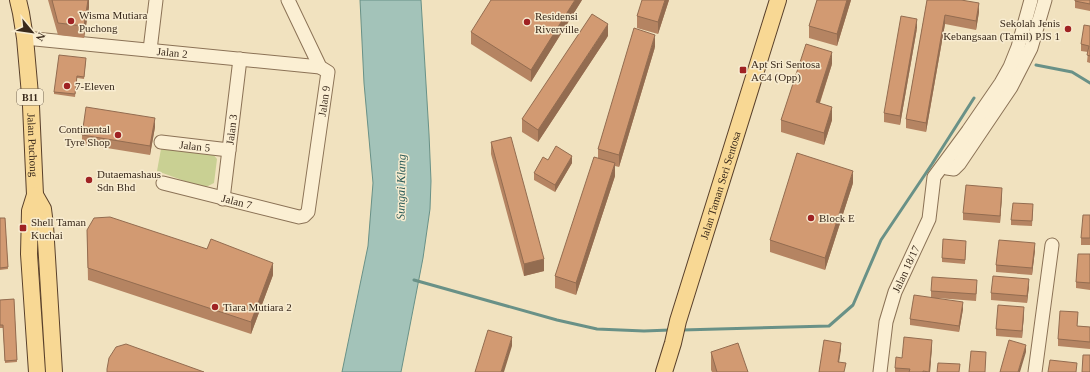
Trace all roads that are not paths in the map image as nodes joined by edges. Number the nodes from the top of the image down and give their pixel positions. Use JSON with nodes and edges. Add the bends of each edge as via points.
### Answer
{"nodes":[{"id":1,"x":18,"y":0,"type":"edge"},
{"id":2,"x":156,"y":0,"type":"edge"},
{"id":3,"x":288,"y":0,"type":"edge"},
{"id":4,"x":778,"y":0,"type":"edge"},
{"id":5,"x":1032,"y":0,"type":"edge"},
{"id":6,"x":1045,"y":0,"type":"edge"},
{"id":7,"x":25,"y":38,"type":"junction"},
{"id":8,"x":150,"y":50,"type":"junction"},
{"id":9,"x":240,"y":59,"type":"junction"},
{"id":10,"x":320,"y":67,"type":"junction"},
{"id":11,"x":1006,"y":85,"type":"junction"},
{"id":12,"x":161,"y":142,"type":"dead end"},
{"id":13,"x":229,"y":150,"type":"junction"},
{"id":14,"x":163,"y":183,"type":"dead end"},
{"id":15,"x":35,"y":195,"type":"junction"},
{"id":16,"x":223,"y":199,"type":"junction"},
{"id":17,"x":308,"y":212,"type":"joint"},
{"id":18,"x":1052,"y":245,"type":"dead end"},
{"id":19,"x":37,"y":372,"type":"edge"},
{"id":20,"x":54,"y":372,"type":"edge"},
{"id":21,"x":664,"y":372,"type":"edge"},
{"id":22,"x":880,"y":372,"type":"edge"},
{"id":23,"x":1036,"y":372,"type":"edge"}],
"edges":[{"from":1,"to":7,"type":"main road","name":"Jalan Puchong","number":"B11"},
{"from":2,"to":8,"type":"street"},
{"from":3,"to":10,"type":"street","name":"Jalan 9"},
{"from":4,"to":21,"type":"main road","name":"Jalan Taman Seri Sentosa"},
{"from":5,"to":11,"type":"street"},
{"from":6,"to":11,"type":"street","via":[[1031,48]]},
{"from":7,"to":8,"type":"street","name":"Jalan 2"},
{"from":7,"to":15,"type":"main road","name":"Jalan Puchong","number":"B11"},
{"from":8,"to":9,"type":"street","name":"Jalan 2"},
{"from":9,"to":10,"type":"street","name":"Jalan 2"},
{"from":9,"to":13,"type":"street","name":"Jalan 3"},
{"from":10,"to":17,"type":"street","name":"Jalan 9","via":[[328,72]]},
{"from":11,"to":22,"type":"street","name":"Jalan 18/17","via":[[934,177],[929,219],[895,292],[886,322]]},
{"from":12,"to":13,"type":"street","name":"Jalan 5"},
{"from":13,"to":16,"type":"street","name":"Jalan 3"},
{"from":14,"to":16,"type":"street","name":"Jalan 7"},
{"from":15,"to":19,"type":"main road","name":"Jalan Puchong","number":"B11","via":[[30,211],[29,254]]},
{"from":15,"to":20,"type":"main road","name":"Jalan Puchong","number":"B11","via":[[43,210],[46,225]]},
{"from":16,"to":17,"type":"street","name":"Jalan 7","via":[[299,218]]},
{"from":18,"to":23,"type":"street"}]}
